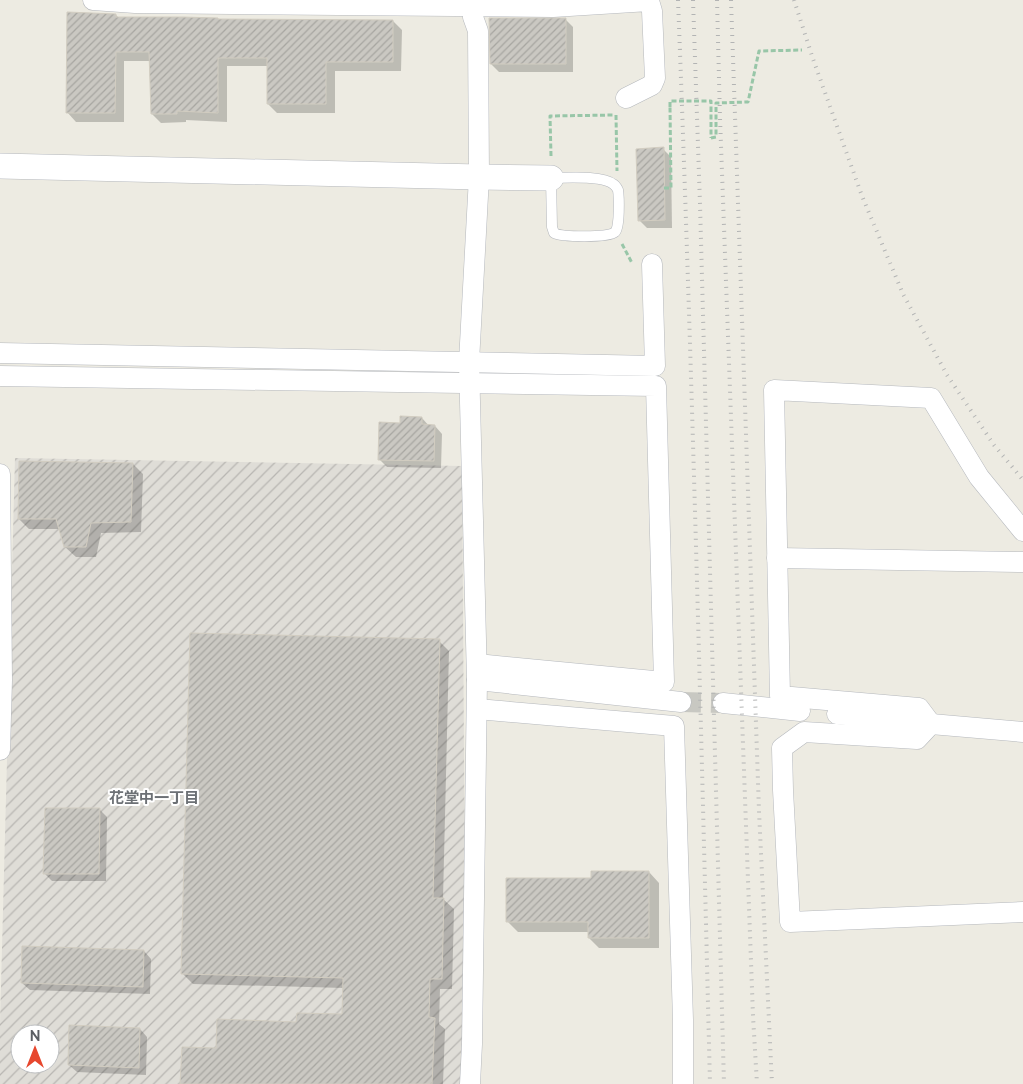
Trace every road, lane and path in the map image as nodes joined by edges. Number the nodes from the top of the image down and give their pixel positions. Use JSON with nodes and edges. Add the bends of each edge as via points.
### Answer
{"nodes":[{"id":1,"x":93,"y":0,"type":"edge"},
{"id":2,"x":648,"y":1,"type":"edge"},
{"id":3,"x":472,"y":2,"type":"edge"},
{"id":4,"x":802,"y":50,"type":"dead end"},
{"id":5,"x":626,"y":98,"type":"dead end"},
{"id":6,"x":0,"y":166,"type":"edge"},
{"id":7,"x":479,"y":177,"type":"junction"},
{"id":8,"x":551,"y":178,"type":"junction"},
{"id":9,"x":664,"y":188,"type":"dead end"},
{"id":10,"x":618,"y":189,"type":"junction"},
{"id":11,"x":616,"y":231,"type":"junction"},
{"id":12,"x":652,"y":264,"type":"joint"},
{"id":13,"x":0,"y":353,"type":"edge"},
{"id":14,"x":470,"y":362,"type":"junction"},
{"id":15,"x":655,"y":366,"type":"junction"},
{"id":16,"x":0,"y":376,"type":"edge"},
{"id":17,"x":471,"y":384,"type":"junction"},
{"id":18,"x":656,"y":386,"type":"junction"},
{"id":19,"x":0,"y":474,"type":"edge"},
{"id":20,"x":1023,"y":531,"type":"edge"},
{"id":21,"x":777,"y":558,"type":"junction"},
{"id":22,"x":1023,"y":562,"type":"edge"},
{"id":23,"x":0,"y":572,"type":"edge"},
{"id":24,"x":477,"y":672,"type":"junction"},
{"id":25,"x":1,"y":680,"type":"edge"},
{"id":26,"x":681,"y":702,"type":"tunnel mouth"},
{"id":27,"x":723,"y":703,"type":"tunnel mouth"},
{"id":28,"x":477,"y":709,"type":"junction"},
{"id":29,"x":931,"y":724,"type":"junction"},
{"id":30,"x":1023,"y":732,"type":"edge"},
{"id":31,"x":0,"y":750,"type":"edge"},
{"id":32,"x":1023,"y":912,"type":"edge"},
{"id":33,"x":470,"y":1084,"type":"edge"},
{"id":34,"x":683,"y":1084,"type":"edge"}],
"edges":[{"from":1,"to":3,"type":"street","via":[[135,4]]},
{"from":2,"to":3,"type":"street","via":[[553,7]]},
{"from":2,"to":5,"type":"street","via":[[652,11],[655,78],[652,86]]},
{"from":3,"to":7,"type":"street","via":[[478,31]]},
{"from":4,"to":9,"type":"path","bridge":true,"via":[[759,51],[748,102],[716,103],[716,138],[712,138],[711,101],[670,101],[672,188]]},
{"from":6,"to":7,"type":"street"},
{"from":7,"to":8,"type":"street"},
{"from":7,"to":14,"type":"street"},
{"from":8,"to":10,"type":"lane","via":[[598,179],[610,182]]},
{"from":8,"to":10,"type":"path","via":[[550,116],[616,115]]},
{"from":8,"to":11,"type":"lane","via":[[554,233],[564,236],[604,235]]},
{"from":10,"to":11,"type":"lane","via":[[619,222]]},
{"from":11,"to":12,"type":"path","via":[[632,263]]},
{"from":12,"to":15,"type":"street"},
{"from":13,"to":14,"type":"street"},
{"from":14,"to":15,"type":"street"},
{"from":14,"to":17,"type":"street"},
{"from":15,"to":18,"type":"street"},
{"from":16,"to":17,"type":"street"},
{"from":17,"to":18,"type":"street"},
{"from":17,"to":24,"type":"street"},
{"from":18,"to":24,"type":"street","via":[[664,682]]},
{"from":19,"to":23,"type":"street"},
{"from":20,"to":21,"type":"street","via":[[980,477],[931,398],[774,390]]},
{"from":21,"to":22,"type":"street"},
{"from":21,"to":29,"type":"street","via":[[780,696],[919,708]]},
{"from":23,"to":25,"type":"street"},
{"from":24,"to":26,"type":"street"},
{"from":24,"to":28,"type":"street"},
{"from":25,"to":31,"type":"street"},
{"from":27,"to":29,"type":"street"},
{"from":28,"to":33,"type":"street"},
{"from":28,"to":34,"type":"street","via":[[674,726]]},
{"from":29,"to":30,"type":"street"},
{"from":29,"to":32,"type":"street","via":[[916,739],[804,732],[782,748],[790,922]]}]}
